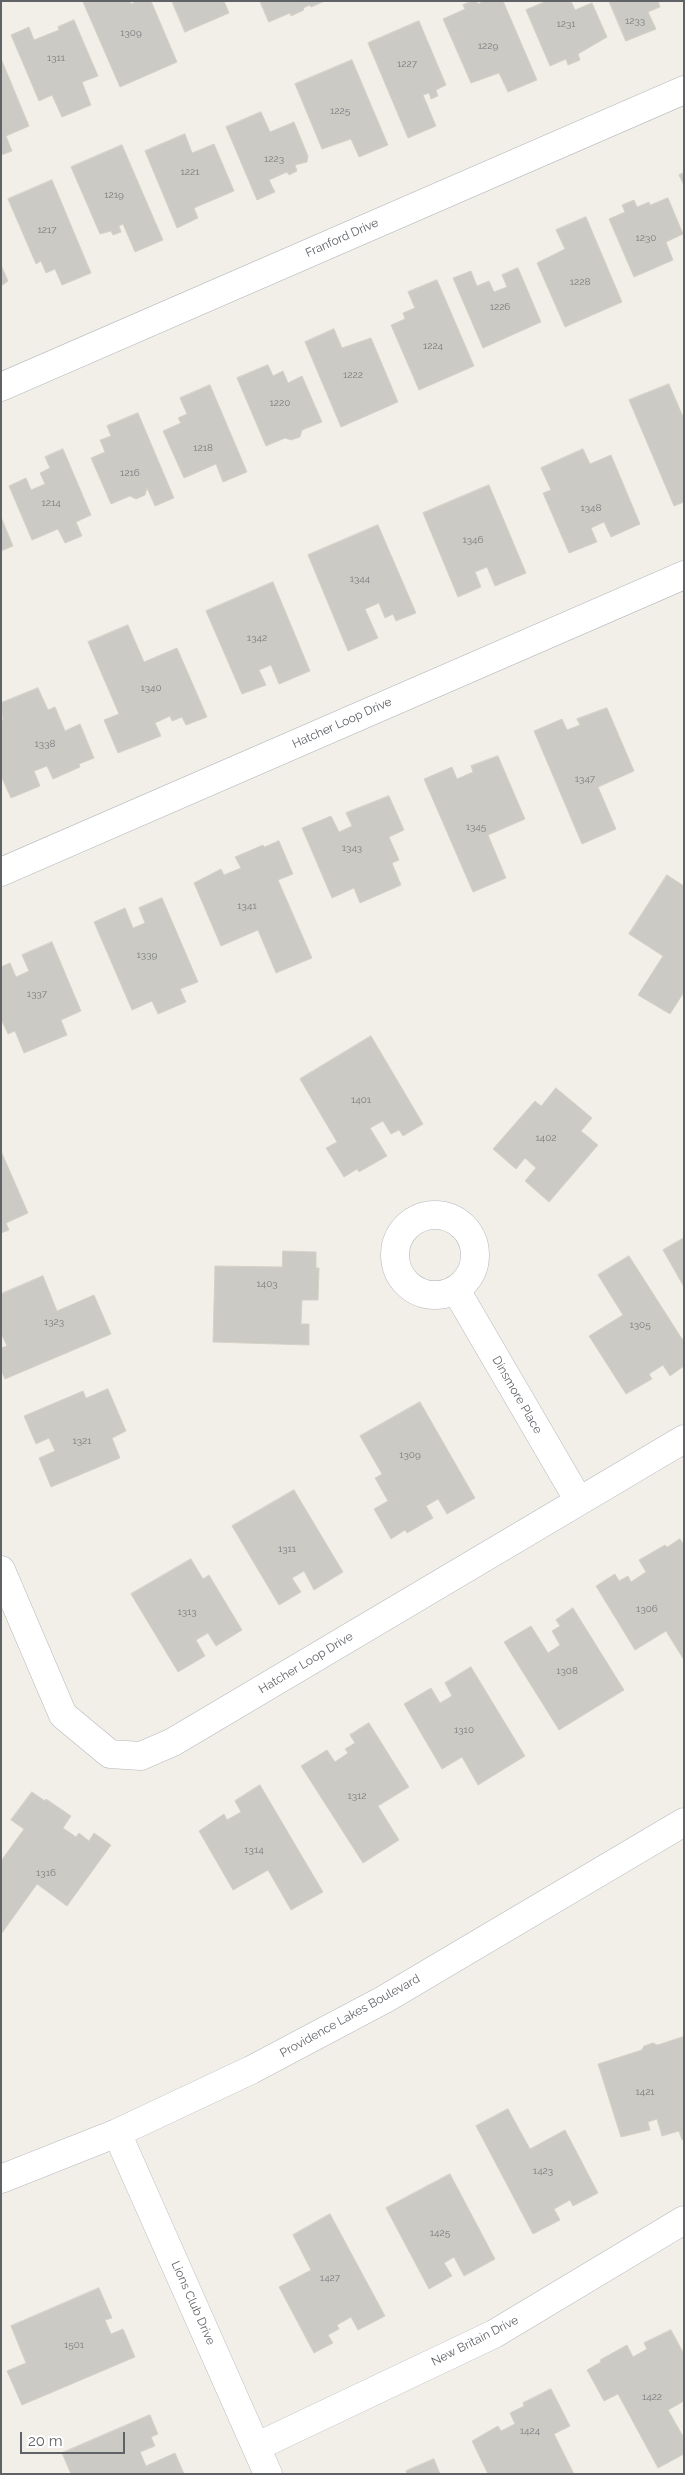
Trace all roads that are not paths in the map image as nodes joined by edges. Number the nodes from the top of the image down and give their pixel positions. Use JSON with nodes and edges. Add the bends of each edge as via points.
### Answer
{"nodes":[{"id":1,"x":684,"y":90,"type":"edge"},
{"id":2,"x":1,"y":387,"type":"edge"},
{"id":3,"x":681,"y":584,"type":"edge"},
{"id":4,"x":1,"y":872,"type":"edge"},
{"id":5,"x":456,"y":1290,"type":"dead end"},
{"id":6,"x":684,"y":1439,"type":"edge"},
{"id":7,"x":579,"y":1501,"type":"junction"},
{"id":8,"x":1,"y":1570,"type":"edge"},
{"id":9,"x":684,"y":1822,"type":"edge"},
{"id":10,"x":117,"y":2133,"type":"junction"},
{"id":11,"x":1,"y":2179,"type":"edge"},
{"id":12,"x":684,"y":2220,"type":"edge"},
{"id":13,"x":258,"y":2446,"type":"junction"},
{"id":14,"x":268,"y":2474,"type":"edge"}],
"edges":[{"from":1,"to":2,"type":"street","name":"Franford Drive"},
{"from":3,"to":4,"type":"street","name":"Hatcher Loop Drive"},
{"from":5,"to":7,"type":"street","name":"Dinsmore Place"},
{"from":6,"to":7,"type":"street","name":"Hatcher Loop Drive"},
{"from":7,"to":8,"type":"street","name":"Hatcher Loop Drive","via":[[173,1742],[141,1756],[110,1754],[63,1715]]},
{"from":9,"to":10,"type":"street","name":"Providence Lakes Boulevard","via":[[385,1999],[251,2070]]},
{"from":10,"to":11,"type":"street","name":"Providence Lakes Boulevard"},
{"from":10,"to":13,"type":"street","name":"Lions Club Drive"},
{"from":12,"to":13,"type":"street","name":"New Britain Drive","via":[[494,2334]]},
{"from":13,"to":14,"type":"street","name":"Lions Club Drive"}]}
